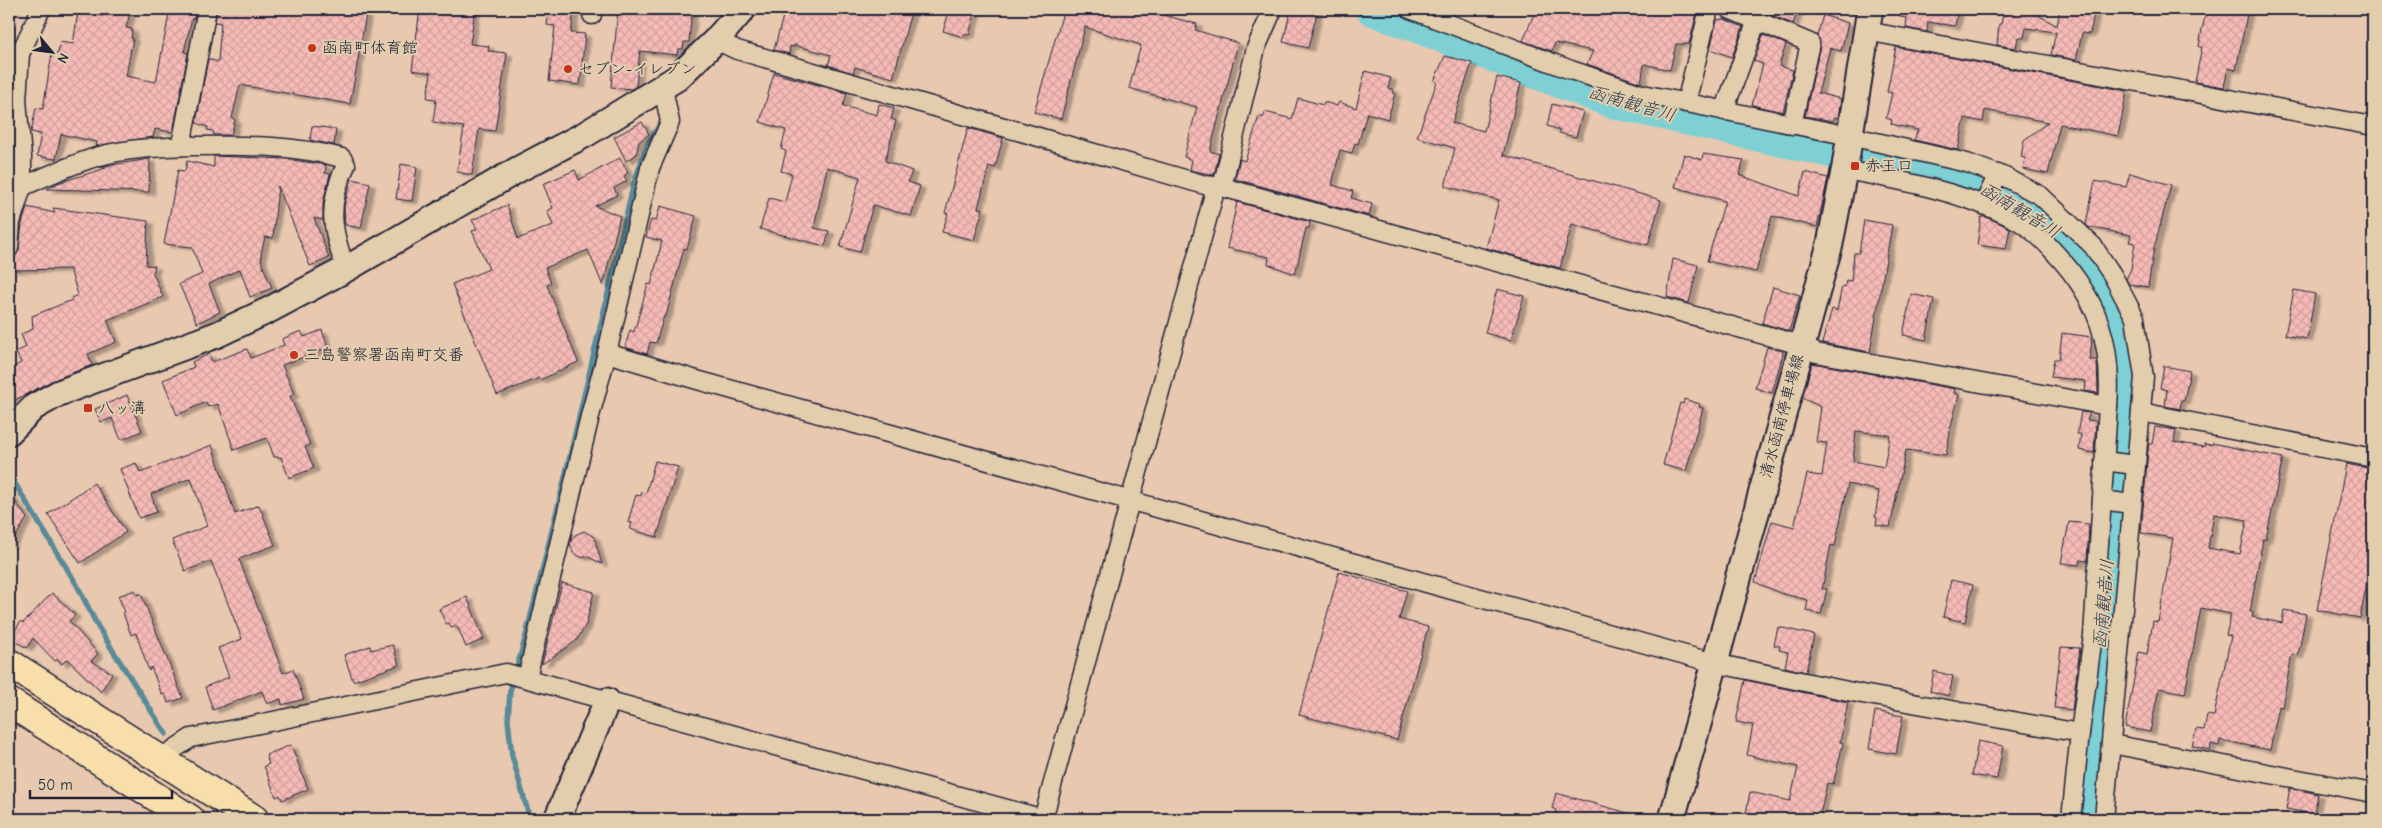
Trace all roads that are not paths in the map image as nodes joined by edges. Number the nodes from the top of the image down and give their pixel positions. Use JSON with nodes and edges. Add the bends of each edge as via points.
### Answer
{"nodes":[{"id":1,"x":41,"y":9,"type":"edge"},
{"id":2,"x":207,"y":9,"type":"edge"},
{"id":3,"x":744,"y":9,"type":"edge"},
{"id":4,"x":1273,"y":9,"type":"edge"},
{"id":5,"x":1410,"y":9,"type":"edge"},
{"id":6,"x":1710,"y":9,"type":"edge"},
{"id":7,"x":1730,"y":9,"type":"edge"},
{"id":8,"x":1757,"y":20,"type":"junction"},
{"id":9,"x":1868,"y":20,"type":"edge"},
{"id":10,"x":716,"y":40,"type":"junction"},
{"id":11,"x":663,"y":88,"type":"junction"},
{"id":12,"x":1686,"y":103,"type":"junction"},
{"id":13,"x":1724,"y":111,"type":"junction"},
{"id":14,"x":1792,"y":125,"type":"junction"},
{"id":15,"x":2373,"y":126,"type":"edge"},
{"id":16,"x":181,"y":146,"type":"junction"},
{"id":17,"x":1847,"y":154,"type":"junction"},
{"id":18,"x":22,"y":187,"type":"junction"},
{"id":19,"x":1219,"y":187,"type":"junction"},
{"id":20,"x":1991,"y":190,"type":"junction"},
{"id":21,"x":9,"y":248,"type":"edge"},
{"id":22,"x":346,"y":269,"type":"junction"},
{"id":23,"x":1802,"y":346,"type":"junction"},
{"id":24,"x":607,"y":353,"type":"junction"},
{"id":25,"x":2108,"y":406,"type":"junction"},
{"id":26,"x":2141,"y":412,"type":"junction"},
{"id":27,"x":10,"y":428,"type":"edge"},
{"id":28,"x":2373,"y":458,"type":"edge"},
{"id":29,"x":2107,"y":461,"type":"junction"},
{"id":30,"x":2133,"y":464,"type":"junction"},
{"id":31,"x":1132,"y":500,"type":"junction"},
{"id":32,"x":2104,"y":501,"type":"junction"},
{"id":33,"x":2129,"y":503,"type":"junction"},
{"id":34,"x":9,"y":663,"type":"edge"},
{"id":35,"x":1714,"y":663,"type":"junction"},
{"id":36,"x":519,"y":676,"type":"junction"},
{"id":37,"x":607,"y":701,"type":"junction"},
{"id":38,"x":9,"y":702,"type":"edge"},
{"id":39,"x":9,"y":712,"type":"edge"},
{"id":40,"x":2080,"y":733,"type":"junction"},
{"id":41,"x":2111,"y":744,"type":"junction"},
{"id":42,"x":159,"y":759,"type":"junction"},
{"id":43,"x":2373,"y":793,"type":"edge"},
{"id":44,"x":175,"y":819,"type":"edge"},
{"id":45,"x":190,"y":819,"type":"edge"},
{"id":46,"x":254,"y":819,"type":"edge"},
{"id":47,"x":557,"y":819,"type":"edge"},
{"id":48,"x":1044,"y":819,"type":"edge"},
{"id":49,"x":1672,"y":819,"type":"edge"},
{"id":50,"x":2071,"y":819,"type":"edge"},
{"id":51,"x":2104,"y":819,"type":"edge"}],
"edges":[{"from":1,"to":18,"type":"street","via":[[20,54],[17,100]]},
{"from":2,"to":16,"type":"street"},
{"from":3,"to":10,"type":"street"},
{"from":4,"to":19,"type":"street","via":[[1256,48]]},
{"from":5,"to":12,"type":"street","via":[[1638,93]]},
{"from":6,"to":12,"type":"street"},
{"from":7,"to":8,"type":"street"},
{"from":8,"to":13,"type":"street"},
{"from":8,"to":14,"type":"street","via":[[1810,44]]},
{"from":9,"to":15,"type":"street"},
{"from":9,"to":17,"type":"street","name":"清水函南停車場線"},
{"from":10,"to":11,"type":"street"},
{"from":10,"to":19,"type":"street","via":[[737,50]]},
{"from":11,"to":22,"type":"street"},
{"from":11,"to":24,"type":"street","via":[[670,122],[650,168]]},
{"from":12,"to":13,"type":"street"},
{"from":13,"to":14,"type":"street"},
{"from":14,"to":17,"type":"street"},
{"from":16,"to":18,"type":"street","via":[[98,156]]},
{"from":16,"to":22,"type":"street","via":[[291,148],[342,158],[346,165],[338,182],[333,219],[335,238]]},
{"from":17,"to":20,"type":"street","via":[[1913,184]]},
{"from":17,"to":20,"type":"street","via":[[1967,163]]},
{"from":17,"to":23,"type":"street","name":"清水函南停車場線","via":[[1830,244]]},
{"from":18,"to":21,"type":"street","via":[[11,222]]},
{"from":19,"to":23,"type":"street"},
{"from":19,"to":31,"type":"street"},
{"from":20,"to":25,"type":"street","via":[[2012,217],[2050,247],[2078,279],[2100,321],[2107,350]]},
{"from":20,"to":26,"type":"street","via":[[2041,196],[2093,246],[2135,318],[2144,377]]},
{"from":22,"to":27,"type":"street","via":[[216,335],[59,393],[34,407]]},
{"from":23,"to":25,"type":"street","via":[[1816,352]]},
{"from":23,"to":35,"type":"street","name":"清水函南停車場線"},
{"from":24,"to":31,"type":"street"},
{"from":24,"to":36,"type":"street"},
{"from":25,"to":29,"type":"street"},
{"from":26,"to":28,"type":"street"},
{"from":26,"to":30,"type":"street"},
{"from":29,"to":30,"type":"street"},
{"from":29,"to":32,"type":"street"},
{"from":30,"to":33,"type":"street"},
{"from":31,"to":35,"type":"street"},
{"from":31,"to":48,"type":"street"},
{"from":32,"to":33,"type":"street"},
{"from":32,"to":40,"type":"street","via":[[2093,635]]},
{"from":33,"to":41,"type":"street"},
{"from":34,"to":42,"type":"highway"},
{"from":35,"to":40,"type":"street","via":[[1857,693]]},
{"from":35,"to":49,"type":"street","name":"清水函南停車場線"},
{"from":36,"to":37,"type":"street"},
{"from":36,"to":42,"type":"street","via":[[191,738]]},
{"from":37,"to":47,"type":"street"},
{"from":37,"to":48,"type":"street"},
{"from":38,"to":45,"type":"highway"},
{"from":39,"to":44,"type":"highway"},
{"from":40,"to":50,"type":"street"},
{"from":41,"to":43,"type":"street"},
{"from":41,"to":51,"type":"street"},
{"from":42,"to":46,"type":"highway"}]}
